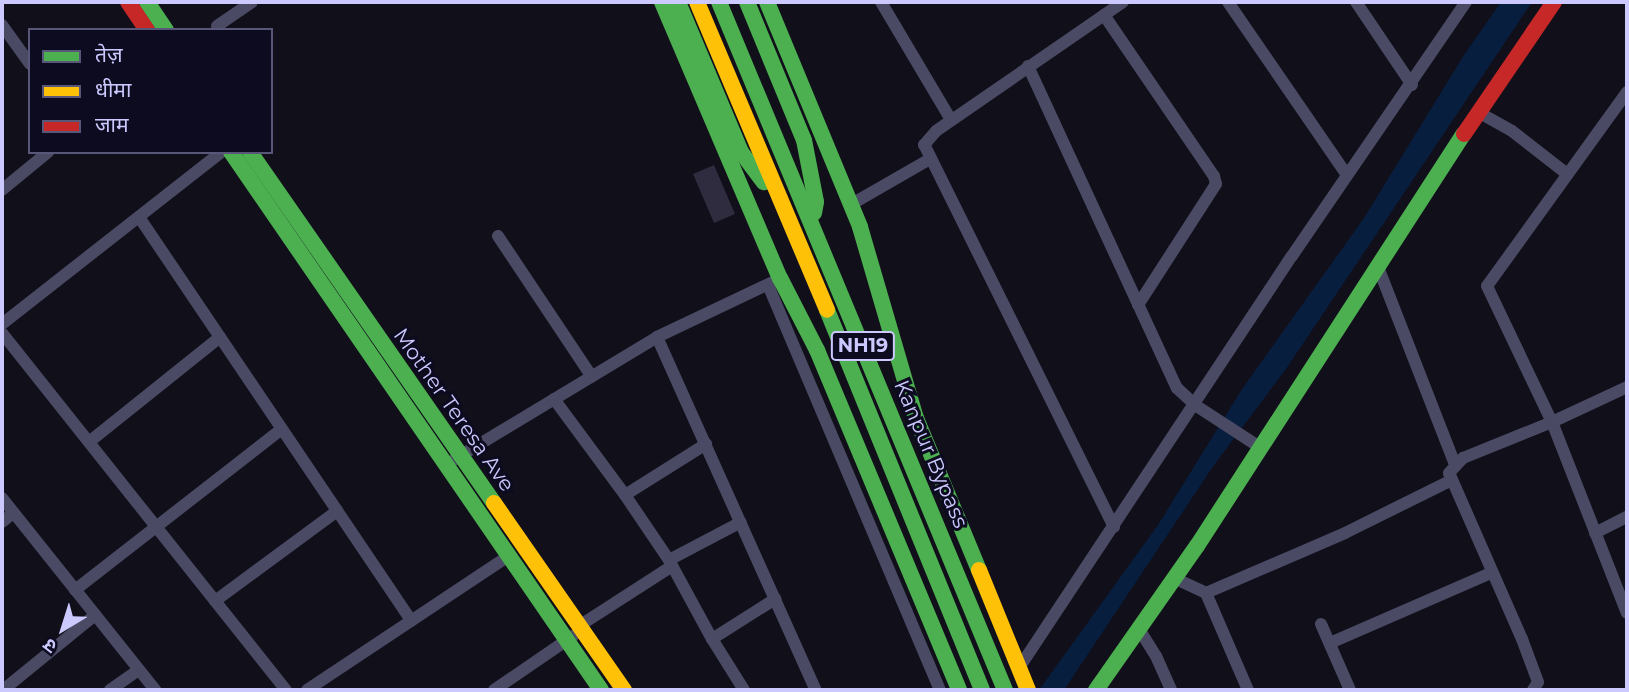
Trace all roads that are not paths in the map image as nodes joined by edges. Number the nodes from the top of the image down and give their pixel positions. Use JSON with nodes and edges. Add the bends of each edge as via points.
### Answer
{"nodes":[{"id":1,"x":128,"y":2,"type":"edge"},
{"id":2,"x":147,"y":2,"type":"edge"},
{"id":3,"x":252,"y":2,"type":"edge"},
{"id":4,"x":662,"y":2,"type":"edge"},
{"id":5,"x":678,"y":2,"type":"edge"},
{"id":6,"x":697,"y":2,"type":"edge"},
{"id":7,"x":719,"y":2,"type":"edge"},
{"id":8,"x":747,"y":2,"type":"edge"},
{"id":9,"x":766,"y":2,"type":"edge"},
{"id":10,"x":881,"y":2,"type":"edge"},
{"id":11,"x":1122,"y":2,"type":"edge"},
{"id":12,"x":1228,"y":2,"type":"edge"},
{"id":13,"x":1356,"y":2,"type":"edge"},
{"id":14,"x":1466,"y":2,"type":"edge"},
{"id":15,"x":1555,"y":2,"type":"edge"},
{"id":16,"x":1104,"y":15,"type":"junction"},
{"id":17,"x":2,"y":25,"type":"edge"},
{"id":18,"x":217,"y":26,"type":"dead end"},
{"id":19,"x":146,"y":28,"type":"edge"},
{"id":20,"x":165,"y":28,"type":"edge"},
{"id":21,"x":28,"y":61,"type":"edge"},
{"id":22,"x":1028,"y":66,"type":"junction"},
{"id":23,"x":1412,"y":85,"type":"junction"},
{"id":24,"x":1627,"y":92,"type":"edge"},
{"id":25,"x":1478,"y":112,"type":"junction"},
{"id":26,"x":951,"y":120,"type":"junction"},
{"id":27,"x":46,"y":154,"type":"edge"},
{"id":28,"x":218,"y":154,"type":"edge"},
{"id":29,"x":232,"y":154,"type":"edge"},
{"id":30,"x":251,"y":154,"type":"edge"},
{"id":31,"x":930,"y":159,"type":"junction"},
{"id":32,"x":1567,"y":174,"type":"junction"},
{"id":33,"x":1347,"y":175,"type":"junction"},
{"id":34,"x":2,"y":190,"type":"edge"},
{"id":35,"x":850,"y":205,"type":"junction"},
{"id":36,"x":787,"y":213,"type":"junction"},
{"id":37,"x":139,"y":217,"type":"junction"},
{"id":38,"x":812,"y":224,"type":"junction"},
{"id":39,"x":498,"y":236,"type":"dead end"},
{"id":40,"x":1378,"y":267,"type":"junction"},
{"id":41,"x":774,"y":281,"type":"junction"},
{"id":42,"x":1138,"y":305,"type":"junction"},
{"id":43,"x":2,"y":324,"type":"edge"},
{"id":44,"x":2,"y":333,"type":"edge"},
{"id":45,"x":220,"y":337,"type":"junction"},
{"id":46,"x":657,"y":337,"type":"junction"},
{"id":47,"x":592,"y":377,"type":"junction"},
{"id":48,"x":1627,"y":387,"type":"edge"},
{"id":49,"x":554,"y":399,"type":"junction"},
{"id":50,"x":1195,"y":405,"type":"junction"},
{"id":51,"x":1552,"y":422,"type":"junction"},
{"id":52,"x":282,"y":429,"type":"junction"},
{"id":53,"x":89,"y":442,"type":"junction"},
{"id":54,"x":706,"y":444,"type":"junction"},
{"id":55,"x":1261,"y":448,"type":"junction"},
{"id":56,"x":453,"y":461,"type":"junction"},
{"id":57,"x":1455,"y":464,"type":"junction"},
{"id":58,"x":1452,"y":480,"type":"junction"},
{"id":59,"x":625,"y":495,"type":"junction"},
{"id":60,"x":2,"y":498,"type":"edge"},
{"id":61,"x":337,"y":511,"type":"junction"},
{"id":62,"x":13,"y":513,"type":"junction"},
{"id":63,"x":1627,"y":517,"type":"edge"},
{"id":64,"x":2,"y":522,"type":"edge"},
{"id":65,"x":741,"y":522,"type":"junction"},
{"id":66,"x":156,"y":527,"type":"junction"},
{"id":67,"x":1114,"y":527,"type":"junction"},
{"id":68,"x":1595,"y":533,"type":"junction"},
{"id":69,"x":509,"y":556,"type":"junction"},
{"id":70,"x":670,"y":563,"type":"junction"},
{"id":71,"x":1491,"y":573,"type":"junction"},
{"id":72,"x":1174,"y":578,"type":"junction"},
{"id":73,"x":75,"y":590,"type":"junction"},
{"id":74,"x":1206,"y":593,"type":"junction"},
{"id":75,"x":775,"y":599,"type":"junction"},
{"id":76,"x":215,"y":601,"type":"junction"},
{"id":77,"x":1627,"y":613,"type":"edge"},
{"id":78,"x":95,"y":615,"type":"junction"},
{"id":79,"x":411,"y":621,"type":"junction"},
{"id":80,"x":1321,"y":624,"type":"dead end"},
{"id":81,"x":580,"y":628,"type":"junction"},
{"id":82,"x":1139,"y":629,"type":"junction"},
{"id":83,"x":712,"y":639,"type":"junction"},
{"id":84,"x":566,"y":640,"type":"junction"},
{"id":85,"x":1330,"y":643,"type":"junction"},
{"id":86,"x":1019,"y":668,"type":"junction"},
{"id":87,"x":139,"y":670,"type":"junction"},
{"id":88,"x":4,"y":690,"type":"edge"},
{"id":89,"x":110,"y":690,"type":"edge"},
{"id":90,"x":155,"y":690,"type":"edge"},
{"id":91,"x":286,"y":690,"type":"edge"},
{"id":92,"x":307,"y":690,"type":"edge"},
{"id":93,"x":494,"y":690,"type":"edge"},
{"id":94,"x":601,"y":690,"type":"edge"},
{"id":95,"x":624,"y":690,"type":"edge"},
{"id":96,"x":744,"y":690,"type":"edge"},
{"id":97,"x":816,"y":690,"type":"edge"},
{"id":98,"x":940,"y":690,"type":"edge"},
{"id":99,"x":959,"y":690,"type":"edge"},
{"id":100,"x":982,"y":690,"type":"edge"},
{"id":101,"x":1006,"y":690,"type":"edge"},
{"id":102,"x":1028,"y":690,"type":"edge"},
{"id":103,"x":1096,"y":690,"type":"edge"},
{"id":104,"x":1171,"y":690,"type":"edge"},
{"id":105,"x":1248,"y":690,"type":"edge"},
{"id":106,"x":1350,"y":690,"type":"edge"},
{"id":107,"x":1533,"y":690,"type":"edge"}],
"edges":[{"from":1,"to":19,"type":"main road"},
{"from":2,"to":20,"type":"main road"},
{"from":3,"to":18,"type":"street"},
{"from":4,"to":41,"type":"main road"},
{"from":5,"to":36,"type":"main road","via":[[741,152]]},
{"from":6,"to":36,"type":"main road","name":"Kanpur Bypass","number":"NH19"},
{"from":7,"to":38,"type":"main road","name":"Kanpur Bypass","number":"NH19"},
{"from":8,"to":38,"type":"main road","via":[[804,140],[816,202]]},
{"from":9,"to":35,"type":"main road"},
{"from":10,"to":26,"type":"street"},
{"from":11,"to":16,"type":"street"},
{"from":12,"to":33,"type":"street"},
{"from":13,"to":23,"type":"street"},
{"from":14,"to":23,"type":"street"},
{"from":15,"to":25,"type":"main road"},
{"from":16,"to":22,"type":"street"},
{"from":16,"to":42,"type":"street","via":[[1216,184]]},
{"from":17,"to":21,"type":"street"},
{"from":22,"to":26,"type":"street"},
{"from":22,"to":42,"type":"street"},
{"from":23,"to":33,"type":"street"},
{"from":24,"to":32,"type":"street"},
{"from":25,"to":32,"type":"street","via":[[1512,131]]},
{"from":25,"to":40,"type":"main road"},
{"from":26,"to":31,"type":"street","via":[[926,140]]},
{"from":27,"to":34,"type":"street"},
{"from":28,"to":37,"type":"street"},
{"from":29,"to":56,"type":"main road"},
{"from":30,"to":56,"type":"main road","name":"Mother Teresa Ave"},
{"from":31,"to":35,"type":"street"},
{"from":31,"to":67,"type":"street"},
{"from":32,"to":51,"type":"street","via":[[1487,286]]},
{"from":33,"to":50,"type":"street"},
{"from":35,"to":86,"type":"main road","via":[[874,269],[916,418]]},
{"from":36,"to":100,"type":"main road","name":"Kanpur Bypass","number":"NH19"},
{"from":37,"to":43,"type":"street"},
{"from":37,"to":45,"type":"street"},
{"from":38,"to":101,"type":"main road","name":"Kanpur Bypass","number":"NH19"},
{"from":39,"to":47,"type":"street"},
{"from":40,"to":55,"type":"main road"},
{"from":40,"to":57,"type":"street"},
{"from":41,"to":46,"type":"street"},
{"from":41,"to":98,"type":"street"},
{"from":41,"to":99,"type":"main road","via":[[817,350]]},
{"from":42,"to":50,"type":"street","via":[[1177,388]]},
{"from":44,"to":53,"type":"street"},
{"from":45,"to":52,"type":"street"},
{"from":45,"to":53,"type":"street"},
{"from":46,"to":47,"type":"street"},
{"from":46,"to":54,"type":"street"},
{"from":47,"to":49,"type":"street"},
{"from":48,"to":51,"type":"street"},
{"from":49,"to":56,"type":"street"},
{"from":49,"to":59,"type":"street"},
{"from":50,"to":55,"type":"street"},
{"from":50,"to":67,"type":"street"},
{"from":51,"to":57,"type":"street"},
{"from":51,"to":68,"type":"street"},
{"from":52,"to":61,"type":"street"},
{"from":52,"to":66,"type":"street"},
{"from":53,"to":66,"type":"street"},
{"from":54,"to":59,"type":"street"},
{"from":54,"to":65,"type":"street"},
{"from":55,"to":72,"type":"main road"},
{"from":56,"to":69,"type":"main road"},
{"from":56,"to":81,"type":"main road","name":"Mother Teresa Ave"},
{"from":57,"to":58,"type":"street","via":[[1449,473]]},
{"from":58,"to":71,"type":"street"},
{"from":58,"to":74,"type":"street"},
{"from":59,"to":70,"type":"street"},
{"from":60,"to":62,"type":"street"},
{"from":61,"to":76,"type":"street"},
{"from":61,"to":79,"type":"street"},
{"from":62,"to":64,"type":"street"},
{"from":62,"to":73,"type":"street"},
{"from":63,"to":68,"type":"street"},
{"from":65,"to":70,"type":"street"},
{"from":65,"to":75,"type":"street"},
{"from":66,"to":73,"type":"street"},
{"from":66,"to":76,"type":"street"},
{"from":67,"to":86,"type":"street"},
{"from":68,"to":77,"type":"street"},
{"from":69,"to":79,"type":"street"},
{"from":69,"to":84,"type":"main road"},
{"from":70,"to":81,"type":"street"},
{"from":70,"to":83,"type":"street"},
{"from":71,"to":85,"type":"street"},
{"from":71,"to":107,"type":"street","via":[[1538,682]]},
{"from":72,"to":74,"type":"street"},
{"from":72,"to":82,"type":"main road"},
{"from":73,"to":78,"type":"street"},
{"from":74,"to":105,"type":"street"},
{"from":75,"to":83,"type":"street"},
{"from":75,"to":97,"type":"street"},
{"from":76,"to":91,"type":"street"},
{"from":78,"to":87,"type":"street"},
{"from":78,"to":88,"type":"street"},
{"from":79,"to":92,"type":"street"},
{"from":80,"to":85,"type":"street"},
{"from":81,"to":84,"type":"street"},
{"from":81,"to":95,"type":"main road","name":"Mother Teresa Ave"},
{"from":82,"to":103,"type":"main road"},
{"from":82,"to":104,"type":"street"},
{"from":83,"to":96,"type":"street"},
{"from":84,"to":93,"type":"street"},
{"from":84,"to":94,"type":"main road"},
{"from":85,"to":106,"type":"street"},
{"from":86,"to":102,"type":"main road"},
{"from":87,"to":89,"type":"street"},
{"from":87,"to":90,"type":"street"}]}
